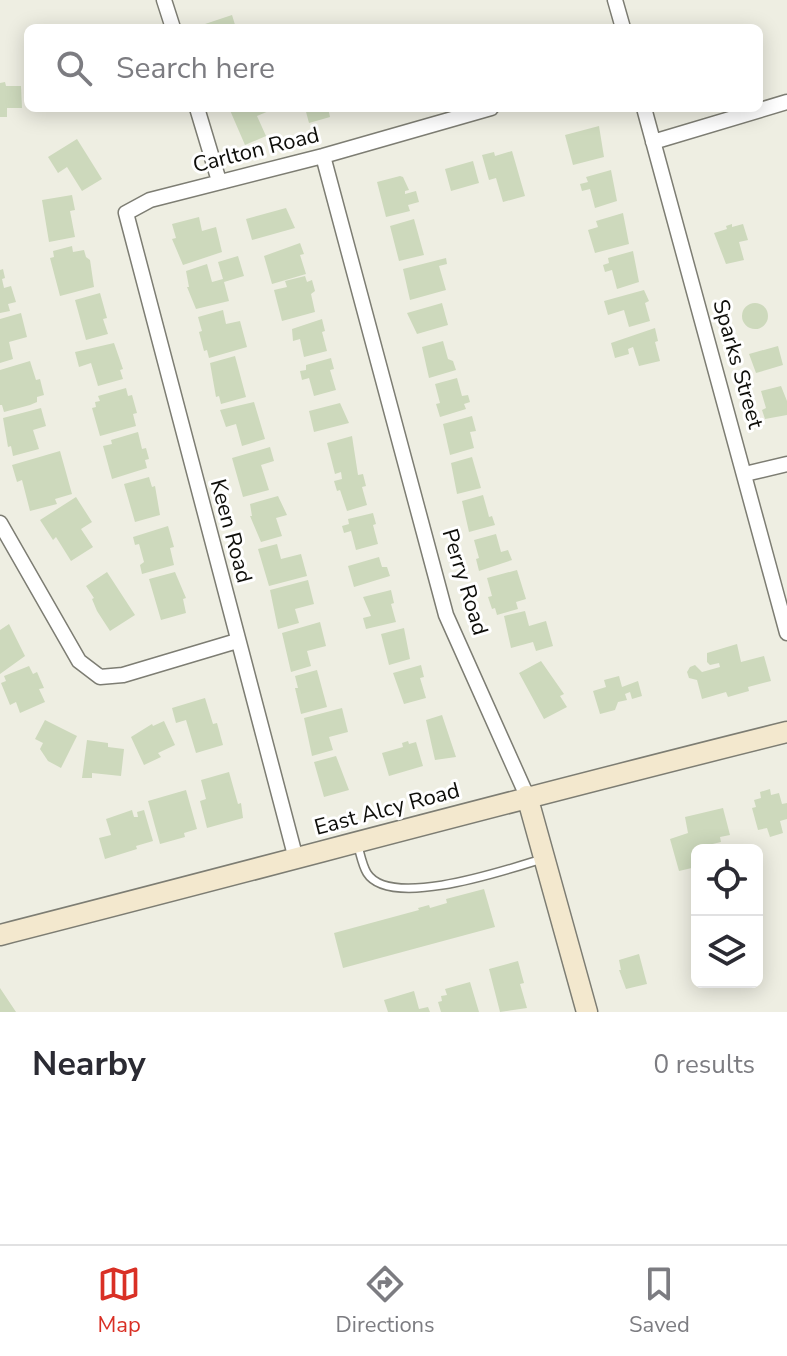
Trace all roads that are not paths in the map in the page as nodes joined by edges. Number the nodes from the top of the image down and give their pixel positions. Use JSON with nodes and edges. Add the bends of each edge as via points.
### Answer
{"nodes":[{"id":1,"x":164,"y":0,"type":"edge"},
{"id":2,"x":615,"y":0,"type":"edge"},
{"id":3,"x":172,"y":24,"type":"edge"},
{"id":4,"x":622,"y":24,"type":"edge"},
{"id":5,"x":787,"y":102,"type":"edge"},
{"id":6,"x":763,"y":109,"type":"edge"},
{"id":7,"x":198,"y":112,"type":"edge"},
{"id":8,"x":477,"y":112,"type":"edge"},
{"id":9,"x":645,"y":112,"type":"edge"},
{"id":10,"x":754,"y":112,"type":"edge"},
{"id":11,"x":653,"y":142,"type":"junction"},
{"id":12,"x":323,"y":156,"type":"junction"},
{"id":13,"x":219,"y":181,"type":"junction"},
{"id":14,"x":126,"y":213,"type":"joint"},
{"id":15,"x":787,"y":464,"type":"edge"},
{"id":16,"x":745,"y":474,"type":"junction"},
{"id":17,"x":0,"y":523,"type":"edge"},
{"id":18,"x":787,"y":633,"type":"edge"},
{"id":19,"x":237,"y":641,"type":"junction"},
{"id":20,"x":787,"y":732,"type":"edge"},
{"id":21,"x":527,"y":796,"type":"junction"},
{"id":22,"x":357,"y":842,"type":"junction"},
{"id":23,"x":545,"y":858,"type":"junction"},
{"id":24,"x":296,"y":859,"type":"junction"},
{"id":25,"x":0,"y":935,"type":"edge"},
{"id":26,"x":587,"y":1012,"type":"edge"}],
"edges":[{"from":1,"to":3,"type":"street"},
{"from":2,"to":4,"type":"street"},
{"from":5,"to":6,"type":"street"},
{"from":7,"to":13,"type":"street"},
{"from":8,"to":12,"type":"street","name":"Carlton Road"},
{"from":9,"to":11,"type":"street","name":"Sparks Street"},
{"from":10,"to":11,"type":"street"},
{"from":11,"to":16,"type":"street","name":"Sparks Street"},
{"from":12,"to":13,"type":"street","name":"Carlton Road"},
{"from":12,"to":21,"type":"street","name":"Perry Road","via":[[446,615]]},
{"from":13,"to":14,"type":"street","name":"Carlton Road","via":[[150,200]]},
{"from":14,"to":19,"type":"street","name":"Keen Road"},
{"from":15,"to":16,"type":"street"},
{"from":16,"to":18,"type":"street","name":"Sparks Street"},
{"from":17,"to":19,"type":"street","via":[[79,661],[100,677]]},
{"from":19,"to":24,"type":"street","name":"Keen Road"},
{"from":20,"to":21,"type":"street","name":"East Alcy Road"},
{"from":21,"to":22,"type":"street","name":"East Alcy Road"},
{"from":21,"to":23,"type":"street","name":"Perry Road"},
{"from":22,"to":23,"type":"lane","via":[[373,879],[411,888],[436,887]]},
{"from":22,"to":24,"type":"street","name":"East Alcy Road"},
{"from":23,"to":26,"type":"street","name":"Perry Road"},
{"from":24,"to":25,"type":"street","name":"East Alcy Road"}]}
